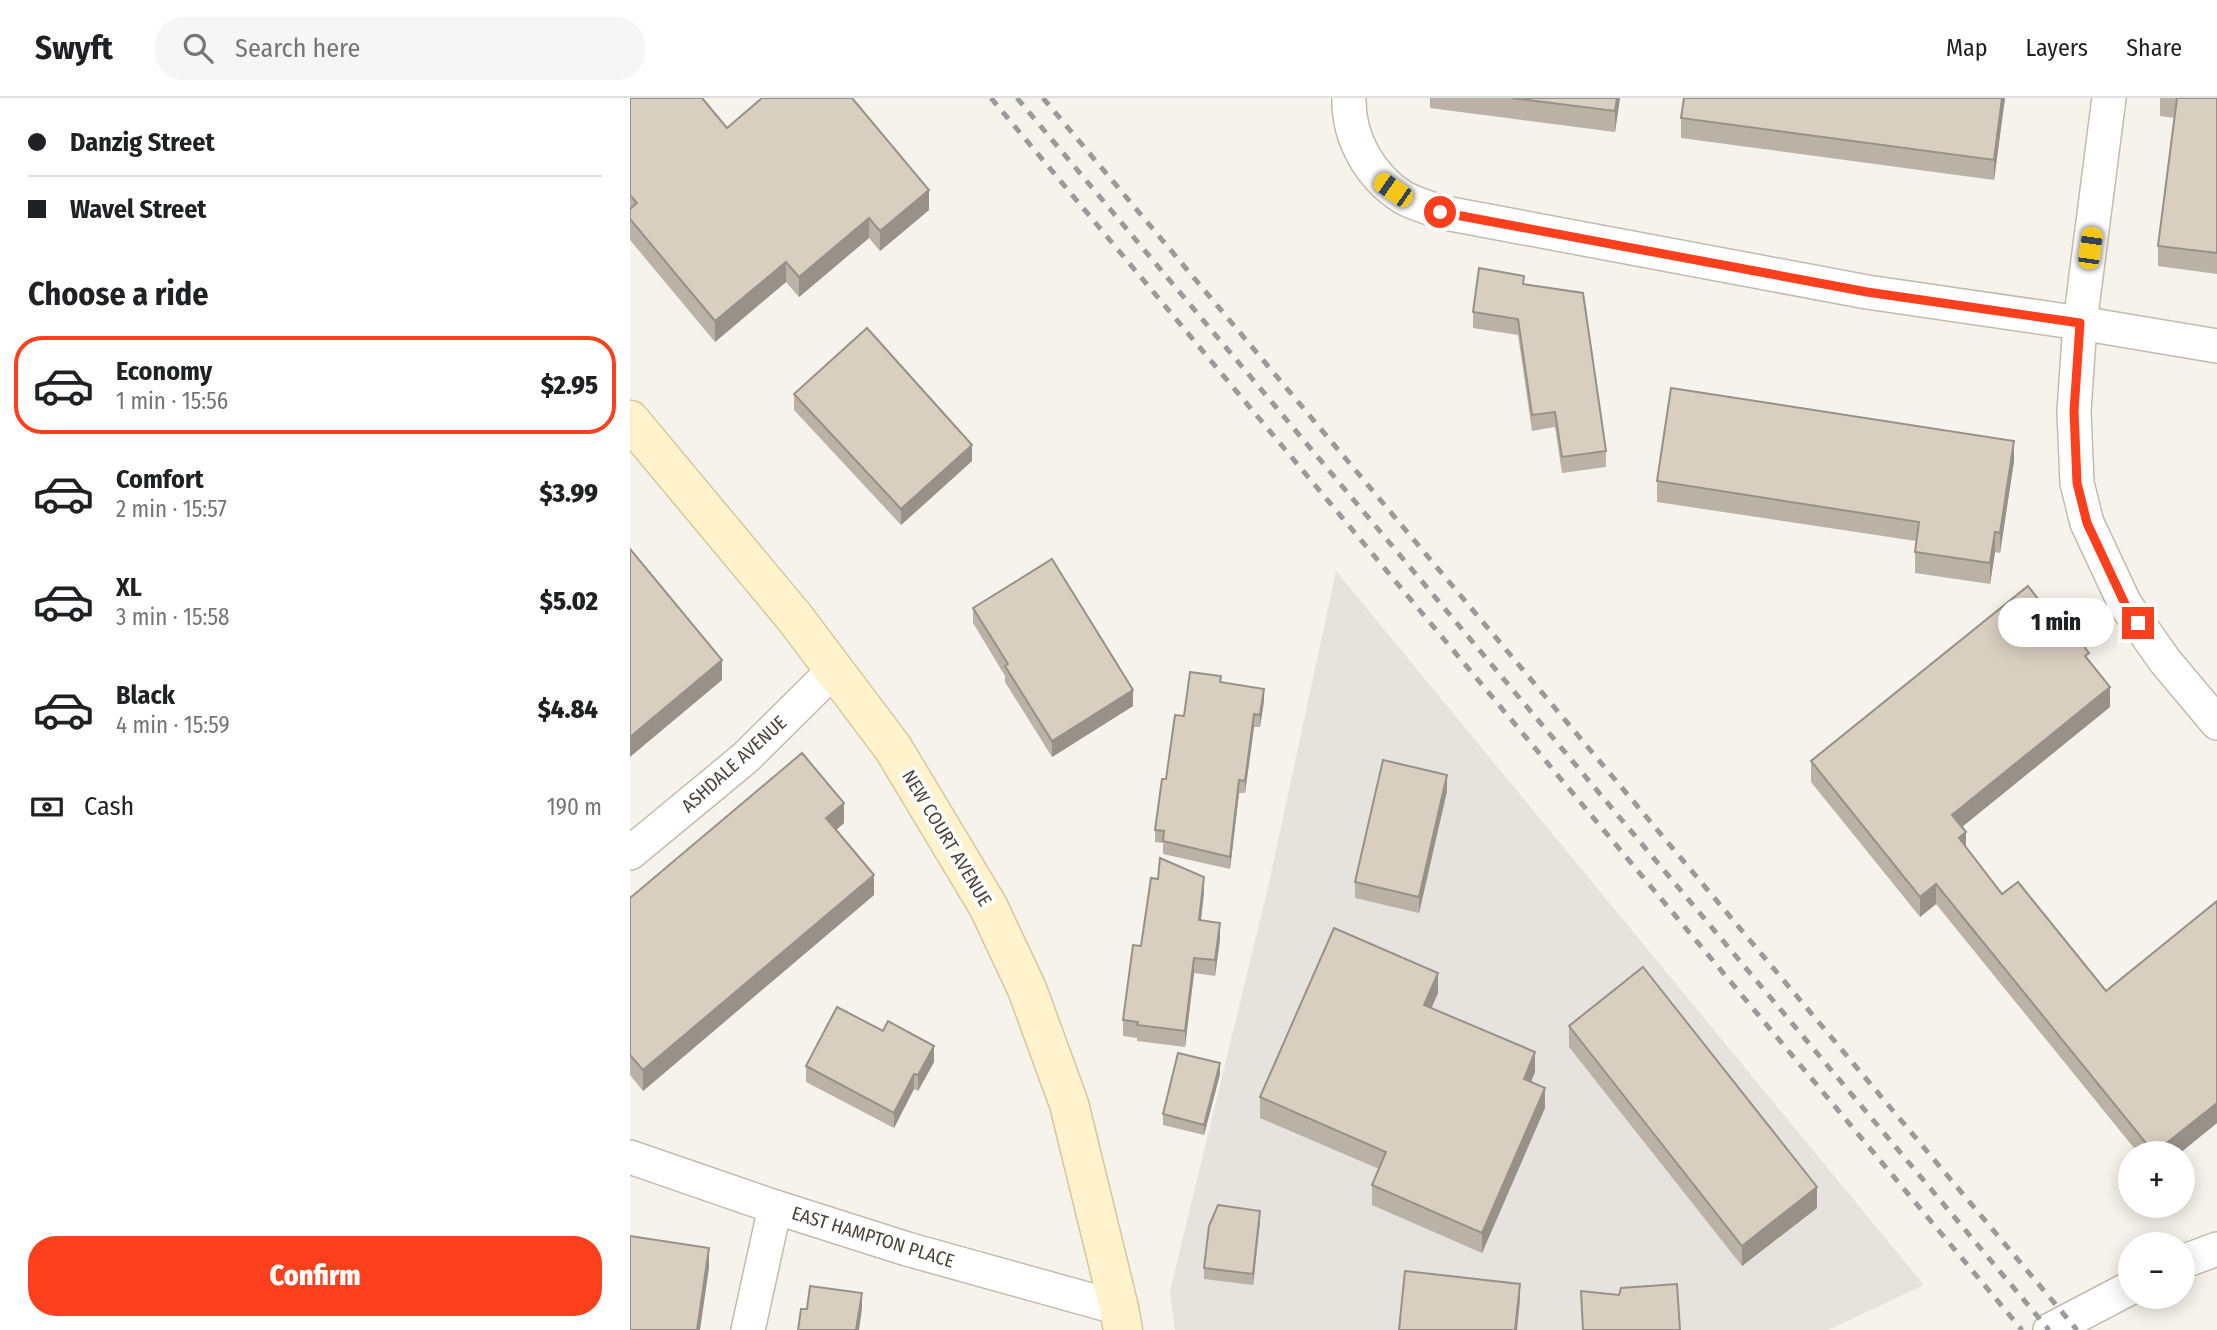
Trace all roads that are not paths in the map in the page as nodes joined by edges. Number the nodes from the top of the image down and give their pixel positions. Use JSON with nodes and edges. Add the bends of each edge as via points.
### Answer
{"nodes":[{"id":1,"x":1349,"y":98,"type":"edge"},
{"id":2,"x":2109,"y":98,"type":"edge"},
{"id":3,"x":2080,"y":323,"type":"junction"},
{"id":4,"x":2217,"y":346,"type":"edge"},
{"id":5,"x":630,"y":420,"type":"edge"},
{"id":6,"x":834,"y":670,"type":"junction"},
{"id":7,"x":2217,"y":723,"type":"edge"},
{"id":8,"x":630,"y":853,"type":"edge"},
{"id":9,"x":630,"y":1157,"type":"edge"},
{"id":10,"x":775,"y":1208,"type":"junction"},
{"id":11,"x":2217,"y":1249,"type":"edge"},
{"id":12,"x":2195,"y":1257,"type":"edge"},
{"id":13,"x":2118,"y":1294,"type":"edge"},
{"id":14,"x":1121,"y":1319,"type":"edge"},
{"id":15,"x":748,"y":1330,"type":"edge"},
{"id":16,"x":2050,"y":1330,"type":"edge"}],
"edges":[{"from":1,"to":3,"type":"street","via":[[1361,152],[1380,181],[1406,199],[1440,212],[1867,292]]},
{"from":2,"to":3,"type":"street"},
{"from":3,"to":4,"type":"street"},
{"from":3,"to":7,"type":"street","via":[[2074,411],[2077,483],[2087,523],[2125,604]]},
{"from":5,"to":6,"type":"main road","name":"NEW COURT AVENUE"},
{"from":6,"to":8,"type":"street","name":"ASHDALE AVENUE","via":[[745,758]]},
{"from":6,"to":14,"type":"main road","name":"NEW COURT AVENUE","via":[[900,760],[988,906],[1027,989],[1069,1104]]},
{"from":9,"to":10,"type":"street","name":"EAST HAMPTON PLACE"},
{"from":10,"to":14,"type":"street","name":"EAST HAMPTON PLACE"},
{"from":10,"to":15,"type":"street"},
{"from":11,"to":12,"type":"street"},
{"from":13,"to":16,"type":"street"}]}
